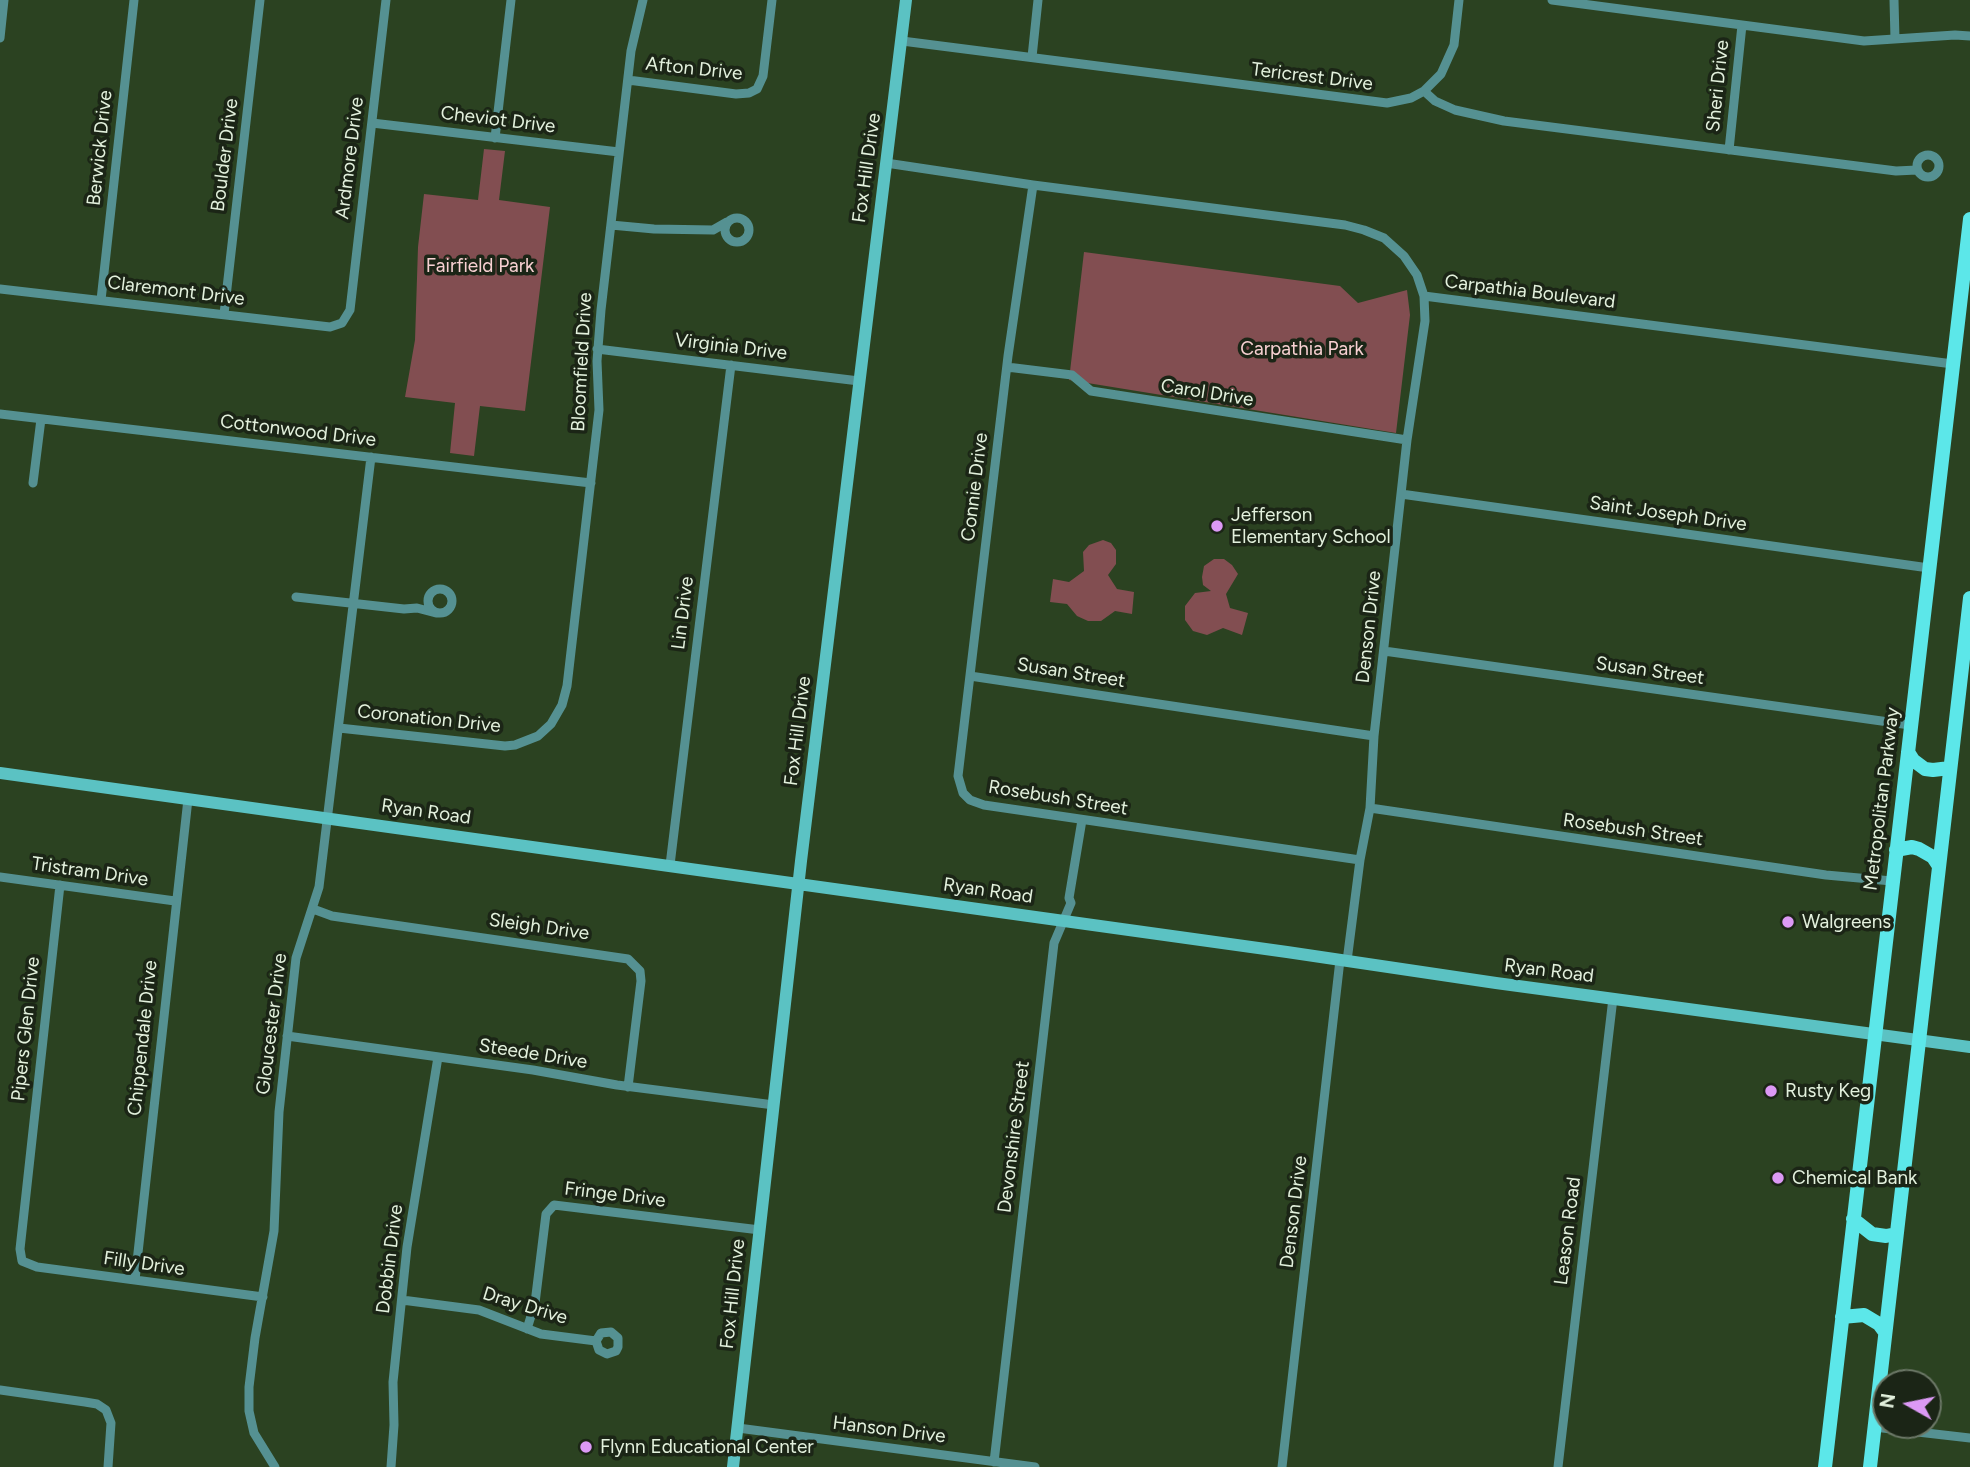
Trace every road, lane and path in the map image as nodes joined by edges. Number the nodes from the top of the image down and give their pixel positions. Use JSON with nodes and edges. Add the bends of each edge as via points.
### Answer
{"nodes":[{"id":1,"x":4,"y":0,"type":"edge"},
{"id":2,"x":134,"y":0,"type":"edge"},
{"id":3,"x":260,"y":0,"type":"edge"},
{"id":4,"x":386,"y":0,"type":"edge"},
{"id":5,"x":511,"y":0,"type":"edge"},
{"id":6,"x":643,"y":0,"type":"edge"},
{"id":7,"x":772,"y":0,"type":"edge"},
{"id":8,"x":906,"y":0,"type":"edge"},
{"id":9,"x":1038,"y":0,"type":"edge"},
{"id":10,"x":1460,"y":0,"type":"edge"},
{"id":11,"x":1552,"y":0,"type":"edge"},
{"id":12,"x":1895,"y":0,"type":"edge"},
{"id":13,"x":1742,"y":25,"type":"junction"},
{"id":14,"x":1970,"y":36,"type":"edge"},
{"id":15,"x":0,"y":38,"type":"edge"},
{"id":16,"x":1895,"y":39,"type":"junction"},
{"id":17,"x":902,"y":41,"type":"junction"},
{"id":18,"x":1032,"y":57,"type":"junction"},
{"id":19,"x":628,"y":80,"type":"junction"},
{"id":20,"x":1424,"y":91,"type":"junction"},
{"id":21,"x":372,"y":123,"type":"junction"},
{"id":22,"x":495,"y":138,"type":"junction"},
{"id":23,"x":1729,"y":150,"type":"junction"},
{"id":24,"x":619,"y":152,"type":"junction"},
{"id":25,"x":886,"y":163,"type":"junction"},
{"id":26,"x":1917,"y":170,"type":"dead end"},
{"id":27,"x":1033,"y":185,"type":"junction"},
{"id":28,"x":1970,"y":219,"type":"edge"},
{"id":29,"x":727,"y":222,"type":"junction"},
{"id":30,"x":611,"y":225,"type":"junction"},
{"id":31,"x":713,"y":230,"type":"junction"},
{"id":32,"x":727,"y":237,"type":"junction"},
{"id":33,"x":0,"y":289,"type":"edge"},
{"id":34,"x":1424,"y":296,"type":"junction"},
{"id":35,"x":101,"y":300,"type":"junction"},
{"id":36,"x":224,"y":314,"type":"junction"},
{"id":37,"x":346,"y":320,"type":"joint"},
{"id":38,"x":597,"y":349,"type":"junction"},
{"id":39,"x":1953,"y":364,"type":"junction"},
{"id":40,"x":731,"y":365,"type":"junction"},
{"id":41,"x":1007,"y":367,"type":"junction"},
{"id":42,"x":859,"y":380,"type":"junction"},
{"id":43,"x":0,"y":414,"type":"edge"},
{"id":44,"x":41,"y":419,"type":"junction"},
{"id":45,"x":1407,"y":440,"type":"junction"},
{"id":46,"x":371,"y":457,"type":"junction"},
{"id":47,"x":33,"y":483,"type":"dead end"},
{"id":48,"x":591,"y":483,"type":"junction"},
{"id":49,"x":1402,"y":494,"type":"junction"},
{"id":50,"x":1929,"y":568,"type":"junction"},
{"id":51,"x":431,"y":593,"type":"junction"},
{"id":52,"x":296,"y":597,"type":"dead end"},
{"id":53,"x":1970,"y":598,"type":"edge"},
{"id":54,"x":354,"y":603,"type":"junction"},
{"id":55,"x":417,"y":608,"type":"junction"},
{"id":56,"x":436,"y":613,"type":"junction"},
{"id":57,"x":1384,"y":651,"type":"junction"},
{"id":58,"x":970,"y":676,"type":"junction"},
{"id":59,"x":551,"y":724,"type":"joint"},
{"id":60,"x":1910,"y":725,"type":"junction"},
{"id":61,"x":339,"y":728,"type":"junction"},
{"id":62,"x":1374,"y":736,"type":"junction"},
{"id":63,"x":1908,"y":752,"type":"junction"},
{"id":64,"x":1950,"y":768,"type":"junction"},
{"id":65,"x":0,"y":773,"type":"edge"},
{"id":66,"x":963,"y":793,"type":"joint"},
{"id":67,"x":188,"y":799,"type":"junction"},
{"id":68,"x":1370,"y":808,"type":"junction"},
{"id":69,"x":328,"y":817,"type":"junction"},
{"id":70,"x":1082,"y":820,"type":"junction"},
{"id":71,"x":1896,"y":850,"type":"junction"},
{"id":72,"x":1360,"y":860,"type":"junction"},
{"id":73,"x":670,"y":865,"type":"junction"},
{"id":74,"x":1939,"y":866,"type":"junction"},
{"id":75,"x":0,"y":877,"type":"edge"},
{"id":76,"x":1892,"y":881,"type":"junction"},
{"id":77,"x":799,"y":884,"type":"junction"},
{"id":78,"x":60,"y":885,"type":"junction"},
{"id":79,"x":176,"y":901,"type":"junction"},
{"id":80,"x":313,"y":909,"type":"junction"},
{"id":81,"x":1063,"y":921,"type":"junction"},
{"id":82,"x":1344,"y":961,"type":"junction"},
{"id":83,"x":1613,"y":998,"type":"junction"},
{"id":84,"x":1874,"y":1034,"type":"junction"},
{"id":85,"x":288,"y":1036,"type":"junction"},
{"id":86,"x":1919,"y":1040,"type":"junction"},
{"id":87,"x":1970,"y":1047,"type":"edge"},
{"id":88,"x":438,"y":1057,"type":"junction"},
{"id":89,"x":628,"y":1087,"type":"junction"},
{"id":90,"x":774,"y":1105,"type":"junction"},
{"id":91,"x":1853,"y":1219,"type":"junction"},
{"id":92,"x":760,"y":1230,"type":"junction"},
{"id":93,"x":1896,"y":1234,"type":"junction"},
{"id":94,"x":22,"y":1261,"type":"joint"},
{"id":95,"x":135,"y":1280,"type":"junction"},
{"id":96,"x":263,"y":1297,"type":"junction"},
{"id":97,"x":402,"y":1300,"type":"junction"},
{"id":98,"x":1842,"y":1317,"type":"junction"},
{"id":99,"x":527,"y":1329,"type":"junction"},
{"id":100,"x":1885,"y":1332,"type":"junction"},
{"id":101,"x":596,"y":1341,"type":"dead end"},
{"id":102,"x":1881,"y":1369,"type":"edge"},
{"id":103,"x":0,"y":1390,"type":"edge"},
{"id":104,"x":738,"y":1428,"type":"junction"},
{"id":105,"x":1942,"y":1435,"type":"edge"},
{"id":106,"x":1970,"y":1438,"type":"edge"},
{"id":107,"x":1873,"y":1439,"type":"edge"},
{"id":108,"x":937,"y":1455,"type":"junction"},
{"id":109,"x":994,"y":1462,"type":"junction"},
{"id":110,"x":936,"y":1465,"type":"edge"},
{"id":111,"x":108,"y":1467,"type":"edge"},
{"id":112,"x":275,"y":1467,"type":"edge"},
{"id":113,"x":391,"y":1467,"type":"edge"},
{"id":114,"x":733,"y":1467,"type":"edge"},
{"id":115,"x":1035,"y":1467,"type":"edge"},
{"id":116,"x":1282,"y":1467,"type":"edge"},
{"id":117,"x":1558,"y":1467,"type":"edge"},
{"id":118,"x":1825,"y":1467,"type":"edge"},
{"id":119,"x":1870,"y":1467,"type":"edge"}],
"edges":[{"from":1,"to":15,"type":"street"},
{"from":2,"to":35,"type":"street","name":"Berwick Drive"},
{"from":3,"to":36,"type":"street","name":"Boulder Drive"},
{"from":4,"to":21,"type":"street","name":"Ardmore Drive"},
{"from":5,"to":22,"type":"street"},
{"from":6,"to":19,"type":"street","name":"Bloomfield Drive"},
{"from":7,"to":19,"type":"street","name":"Afton Drive","via":[[764,76],[750,93]]},
{"from":8,"to":17,"type":"main road","name":"Fox Hill Drive"},
{"from":9,"to":18,"type":"street"},
{"from":10,"to":20,"type":"street","via":[[1451,55]]},
{"from":11,"to":13,"type":"street"},
{"from":12,"to":16,"type":"street"},
{"from":13,"to":16,"type":"street","via":[[1864,41]]},
{"from":13,"to":23,"type":"street","name":"Sheri Drive"},
{"from":14,"to":16,"type":"street"},
{"from":17,"to":18,"type":"street","name":"Tericrest Drive"},
{"from":17,"to":25,"type":"main road","name":"Fox Hill Drive"},
{"from":18,"to":20,"type":"street","name":"Tericrest Drive","via":[[1377,103],[1403,100]]},
{"from":19,"to":24,"type":"street","name":"Bloomfield Drive"},
{"from":20,"to":23,"type":"street","via":[[1455,110],[1492,119]]},
{"from":21,"to":22,"type":"street","name":"Cheviot Drive"},
{"from":21,"to":37,"type":"street","name":"Ardmore Drive"},
{"from":22,"to":24,"type":"street","name":"Cheviot Drive"},
{"from":23,"to":26,"type":"street"},
{"from":24,"to":30,"type":"street","name":"Bloomfield Drive"},
{"from":25,"to":27,"type":"street","name":"Carpathia Boulevard"},
{"from":25,"to":42,"type":"main road","name":"Fox Hill Drive"},
{"from":27,"to":34,"type":"street","name":"Carpathia Boulevard","via":[[1364,230],[1384,238],[1404,256]]},
{"from":27,"to":41,"type":"street","name":"Connie Drive"},
{"from":28,"to":39,"type":"main road","name":"Metropolitan Parkway"},
{"from":29,"to":31,"type":"street"},
{"from":29,"to":32,"type":"street"},
{"from":29,"to":32,"type":"street","via":[[738,218],[749,228],[741,241]]},
{"from":30,"to":31,"type":"street"},
{"from":30,"to":38,"type":"street","name":"Bloomfield Drive"},
{"from":31,"to":32,"type":"street"},
{"from":33,"to":35,"type":"street","name":"Claremont Drive"},
{"from":34,"to":39,"type":"street","name":"Carpathia Boulevard"},
{"from":34,"to":45,"type":"street","name":"Denson Drive"},
{"from":35,"to":36,"type":"street","name":"Claremont Drive"},
{"from":36,"to":37,"type":"street","name":"Claremont Drive","via":[[330,327]]},
{"from":38,"to":40,"type":"street","name":"Virginia Drive"},
{"from":38,"to":48,"type":"street","name":"Bloomfield Drive","via":[[599,410]]},
{"from":39,"to":50,"type":"main road","name":"Metropolitan Parkway"},
{"from":40,"to":42,"type":"street","name":"Virginia Drive"},
{"from":40,"to":73,"type":"street","name":"Lin Drive"},
{"from":41,"to":45,"type":"street","name":"Carol Drive","via":[[1072,375],[1091,391]]},
{"from":41,"to":58,"type":"street","name":"Connie Drive"},
{"from":42,"to":77,"type":"main road","name":"Fox Hill Drive"},
{"from":43,"to":44,"type":"street","name":"Cottonwood Drive"},
{"from":44,"to":46,"type":"street","name":"Cottonwood Drive"},
{"from":44,"to":47,"type":"street"},
{"from":45,"to":49,"type":"street","name":"Denson Drive"},
{"from":46,"to":48,"type":"street","name":"Cottonwood Drive"},
{"from":46,"to":54,"type":"street","name":"Gloucester Drive"},
{"from":48,"to":59,"type":"street","name":"Bloomfield Drive","via":[[567,686]]},
{"from":49,"to":50,"type":"street","name":"Saint Joseph Drive"},
{"from":49,"to":57,"type":"street","name":"Denson Drive"},
{"from":50,"to":60,"type":"main road","name":"Metropolitan Parkway"},
{"from":51,"to":55,"type":"street"},
{"from":51,"to":56,"type":"street","via":[[428,605]]},
{"from":51,"to":56,"type":"street","via":[[442,589],[451,596],[448,611]]},
{"from":52,"to":54,"type":"street"},
{"from":53,"to":64,"type":"main road"},
{"from":54,"to":55,"type":"street"},
{"from":54,"to":61,"type":"street","name":"Gloucester Drive"},
{"from":55,"to":56,"type":"street"},
{"from":57,"to":60,"type":"street","name":"Susan Street"},
{"from":57,"to":62,"type":"street","name":"Denson Drive"},
{"from":58,"to":62,"type":"street","name":"Susan Street"},
{"from":58,"to":66,"type":"street","name":"Connie Drive","via":[[958,776]]},
{"from":59,"to":61,"type":"street","name":"Coronation Drive","via":[[526,742],[505,746]]},
{"from":60,"to":63,"type":"main road","name":"Metropolitan Parkway"},
{"from":61,"to":69,"type":"street","name":"Gloucester Drive"},
{"from":62,"to":68,"type":"street","name":"Denson Drive"},
{"from":63,"to":64,"type":"main road","via":[[1925,769]]},
{"from":63,"to":71,"type":"main road","name":"Metropolitan Parkway"},
{"from":64,"to":74,"type":"main road"},
{"from":65,"to":67,"type":"main road","name":"Ryan Road"},
{"from":66,"to":70,"type":"street","name":"Rosebush Street","via":[[984,805]]},
{"from":67,"to":69,"type":"main road","name":"Ryan Road"},
{"from":67,"to":79,"type":"street","name":"Chippendale Drive"},
{"from":68,"to":72,"type":"street","name":"Denson Drive"},
{"from":68,"to":76,"type":"street","name":"Rosebush Street"},
{"from":69,"to":73,"type":"main road","name":"Ryan Road"},
{"from":69,"to":80,"type":"street","name":"Gloucester Drive"},
{"from":70,"to":72,"type":"street","name":"Rosebush Street"},
{"from":70,"to":81,"type":"street","name":"Devonshire Street","via":[[1069,898],[1072,904]]},
{"from":71,"to":74,"type":"main road","via":[[1919,849]]},
{"from":71,"to":76,"type":"main road","name":"Metropolitan Parkway"},
{"from":72,"to":82,"type":"street","name":"Denson Drive"},
{"from":73,"to":77,"type":"main road","name":"Ryan Road"},
{"from":74,"to":86,"type":"main road"},
{"from":75,"to":78,"type":"street","name":"Tristram Drive"},
{"from":76,"to":84,"type":"main road","name":"Metropolitan Parkway"},
{"from":77,"to":81,"type":"main road","name":"Ryan Road"},
{"from":77,"to":90,"type":"main road","name":"Fox Hill Drive"},
{"from":78,"to":79,"type":"street","name":"Tristram Drive"},
{"from":78,"to":94,"type":"street","name":"Pipers Glen Drive"},
{"from":79,"to":95,"type":"street","name":"Chippendale Drive"},
{"from":80,"to":85,"type":"street","name":"Gloucester Drive","via":[[298,949]]},
{"from":80,"to":89,"type":"street","name":"Sleigh Drive","via":[[332,916],[628,959],[640,971],[641,981]]},
{"from":81,"to":82,"type":"main road","name":"Ryan Road"},
{"from":81,"to":109,"type":"street","name":"Devonshire Street","via":[[1054,943]]},
{"from":82,"to":83,"type":"main road","name":"Ryan Road"},
{"from":82,"to":116,"type":"street","name":"Denson Drive"},
{"from":83,"to":84,"type":"main road","name":"Ryan Road"},
{"from":83,"to":117,"type":"street","name":"Leason Road"},
{"from":84,"to":86,"type":"main road","name":"Ryan Road"},
{"from":84,"to":91,"type":"main road","name":"Metropolitan Parkway"},
{"from":85,"to":88,"type":"street","name":"Steede Drive"},
{"from":85,"to":96,"type":"street","name":"Gloucester Drive","via":[[274,1231]]},
{"from":86,"to":87,"type":"main road","name":"Ryan Road"},
{"from":86,"to":93,"type":"main road"},
{"from":88,"to":89,"type":"street","name":"Steede Drive"},
{"from":88,"to":97,"type":"street","name":"Dobbin Drive"},
{"from":89,"to":90,"type":"street","name":"Steede Drive"},
{"from":90,"to":92,"type":"main road","name":"Fox Hill Drive"},
{"from":91,"to":93,"type":"main road","via":[[1872,1234]]},
{"from":91,"to":98,"type":"main road","name":"Metropolitan Parkway"},
{"from":92,"to":99,"type":"street","name":"Fringe Drive","via":[[554,1205],[546,1214],[535,1303]]},
{"from":92,"to":104,"type":"main road","name":"Fox Hill Drive"},
{"from":93,"to":100,"type":"main road"},
{"from":94,"to":95,"type":"street","name":"Filly Drive"},
{"from":95,"to":96,"type":"street","name":"Filly Drive"},
{"from":96,"to":112,"type":"street","name":"Gloucester Drive","via":[[249,1411],[254,1433]]},
{"from":97,"to":99,"type":"street","name":"Dray Drive","via":[[479,1310]]},
{"from":97,"to":113,"type":"street","name":"Dobbin Drive","via":[[393,1382]]},
{"from":98,"to":100,"type":"main road","via":[[1864,1315]]},
{"from":98,"to":118,"type":"main road","name":"Metropolitan Parkway"},
{"from":99,"to":101,"type":"street","name":"Dray Drive"},
{"from":100,"to":102,"type":"main road"},
{"from":103,"to":111,"type":"street","via":[[97,1404],[106,1410],[111,1423]]},
{"from":104,"to":108,"type":"street","name":"Hanson Drive"},
{"from":104,"to":114,"type":"main road","name":"Fox Hill Drive"},
{"from":105,"to":106,"type":"street"},
{"from":107,"to":119,"type":"main road"},
{"from":108,"to":109,"type":"street","name":"Hanson Drive"},
{"from":108,"to":110,"type":"street"},
{"from":109,"to":115,"type":"street","name":"Hanson Drive"}]}
